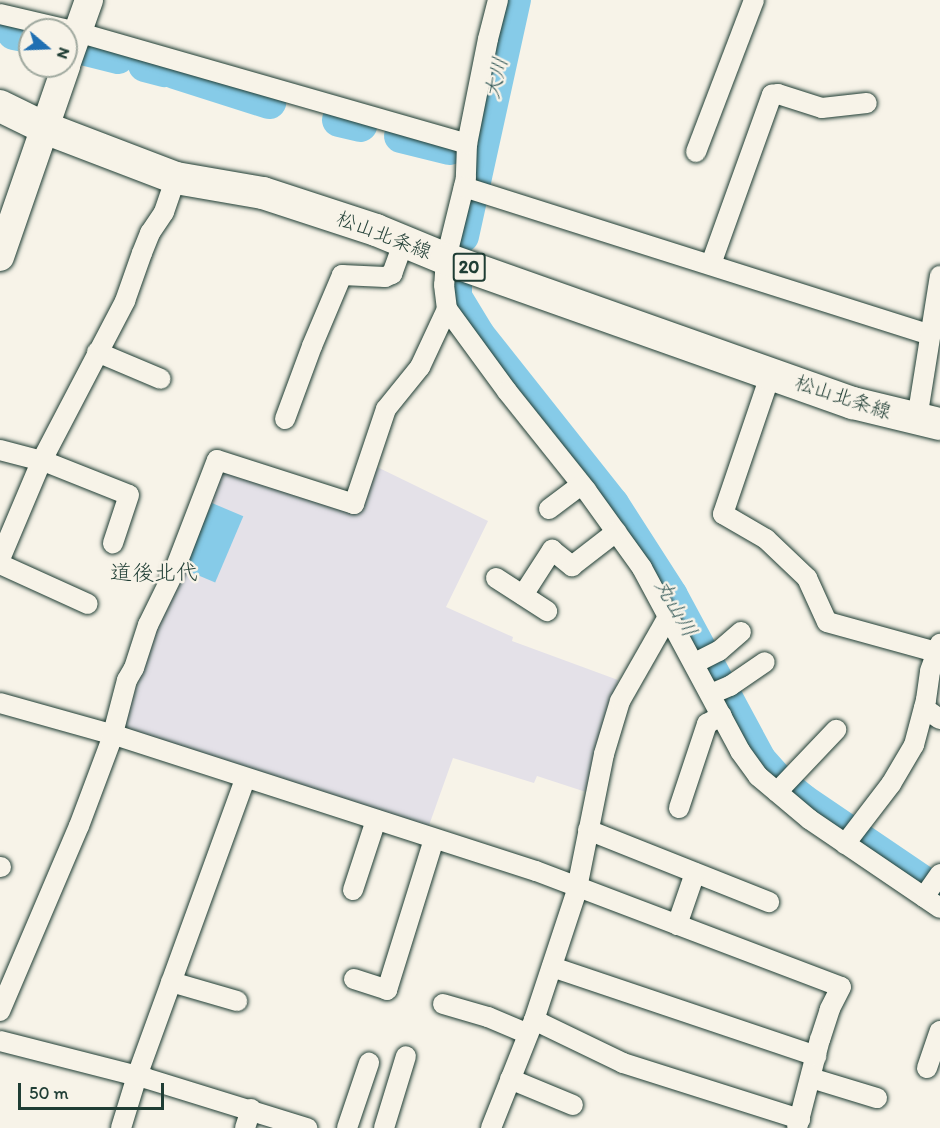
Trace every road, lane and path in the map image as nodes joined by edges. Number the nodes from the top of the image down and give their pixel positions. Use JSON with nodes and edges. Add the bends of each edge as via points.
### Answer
{"nodes":[{"id":1,"x":89,"y":0,"type":"edge"},
{"id":2,"x":498,"y":0,"type":"edge"},
{"id":3,"x":754,"y":0,"type":"edge"},
{"id":4,"x":0,"y":14,"type":"edge"},
{"id":5,"x":18,"y":18,"type":"edge"},
{"id":6,"x":78,"y":29,"type":"edge"},
{"id":7,"x":78,"y":32,"type":"edge"},
{"id":8,"x":62,"y":78,"type":"edge"},
{"id":9,"x":867,"y":103,"type":"dead end"},
{"id":10,"x":0,"y":106,"type":"edge"},
{"id":11,"x":45,"y":128,"type":"junction"},
{"id":12,"x":467,"y":144,"type":"junction"},
{"id":13,"x":696,"y":152,"type":"dead end"},
{"id":14,"x":176,"y":178,"type":"junction"},
{"id":15,"x":469,"y":189,"type":"junction"},
{"id":16,"x":404,"y":242,"type":"junction"},
{"id":17,"x":0,"y":257,"type":"edge"},
{"id":18,"x":446,"y":259,"type":"junction"},
{"id":19,"x":711,"y":264,"type":"junction"},
{"id":20,"x":940,"y":276,"type":"edge"},
{"id":21,"x":447,"y":309,"type":"junction"},
{"id":22,"x":930,"y":335,"type":"junction"},
{"id":23,"x":97,"y":352,"type":"junction"},
{"id":24,"x":771,"y":373,"type":"junction"},
{"id":25,"x":161,"y":379,"type":"dead end"},
{"id":26,"x":285,"y":419,"type":"dead end"},
{"id":27,"x":928,"y":422,"type":"edge"},
{"id":28,"x":0,"y":450,"type":"edge"},
{"id":29,"x":40,"y":462,"type":"junction"},
{"id":30,"x":582,"y":485,"type":"junction"},
{"id":31,"x":549,"y":509,"type":"dead end"},
{"id":32,"x":616,"y":532,"type":"junction"},
{"id":33,"x":113,"y":543,"type":"dead end"},
{"id":34,"x":0,"y":564,"type":"edge"},
{"id":35,"x":496,"y":578,"type":"dead end"},
{"id":36,"x":523,"y":596,"type":"junction"},
{"id":37,"x":88,"y":604,"type":"dead end"},
{"id":38,"x":547,"y":611,"type":"dead end"},
{"id":39,"x":668,"y":617,"type":"junction"},
{"id":40,"x":741,"y":632,"type":"dead end"},
{"id":41,"x":937,"y":658,"type":"edge"},
{"id":42,"x":702,"y":659,"type":"junction"},
{"id":43,"x":765,"y":662,"type":"dead end"},
{"id":44,"x":719,"y":690,"type":"junction"},
{"id":45,"x":0,"y":703,"type":"edge"},
{"id":46,"x":924,"y":708,"type":"junction"},
{"id":47,"x":722,"y":715,"type":"junction"},
{"id":48,"x":940,"y":719,"type":"edge"},
{"id":49,"x":836,"y":730,"type":"dead end"},
{"id":50,"x":111,"y":735,"type":"junction"},
{"id":51,"x":246,"y":779,"type":"junction"},
{"id":52,"x":781,"y":788,"type":"junction"},
{"id":53,"x":679,"y":808,"type":"dead end"},
{"id":54,"x":376,"y":820,"type":"junction"},
{"id":55,"x":588,"y":830,"type":"junction"},
{"id":56,"x":434,"y":839,"type":"junction"},
{"id":57,"x":846,"y":843,"type":"junction"},
{"id":58,"x":695,"y":873,"type":"junction"},
{"id":59,"x":577,"y":885,"type":"junction"},
{"id":60,"x":353,"y":890,"type":"dead end"},
{"id":61,"x":933,"y":891,"type":"edge"},
{"id":62,"x":769,"y":902,"type":"dead end"},
{"id":63,"x":677,"y":925,"type":"junction"},
{"id":64,"x":552,"y":967,"type":"junction"},
{"id":65,"x":354,"y":979,"type":"dead end"},
{"id":66,"x":171,"y":982,"type":"junction"},
{"id":67,"x":237,"y":1001,"type":"dead end"},
{"id":68,"x":443,"y":1004,"type":"dead end"},
{"id":69,"x":0,"y":1011,"type":"edge"},
{"id":70,"x":531,"y":1027,"type":"junction"},
{"id":71,"x":940,"y":1031,"type":"edge"},
{"id":72,"x":0,"y":1041,"type":"edge"},
{"id":73,"x":406,"y":1056,"type":"dead end"},
{"id":74,"x":816,"y":1056,"type":"junction"},
{"id":75,"x":369,"y":1063,"type":"dead end"},
{"id":76,"x":927,"y":1068,"type":"dead end"},
{"id":77,"x":137,"y":1076,"type":"junction"},
{"id":78,"x":811,"y":1078,"type":"junction"},
{"id":79,"x":510,"y":1079,"type":"junction"},
{"id":80,"x":878,"y":1098,"type":"dead end"},
{"id":81,"x":573,"y":1105,"type":"dead end"},
{"id":82,"x":248,"y":1119,"type":"edge"},
{"id":83,"x":799,"y":1124,"type":"edge"},
{"id":84,"x":121,"y":1128,"type":"edge"},
{"id":85,"x":307,"y":1128,"type":"edge"},
{"id":86,"x":347,"y":1128,"type":"edge"},
{"id":87,"x":384,"y":1128,"type":"edge"},
{"id":88,"x":491,"y":1128,"type":"edge"}],
"edges":[{"from":1,"to":6,"type":"main road"},
{"from":2,"to":12,"type":"street"},
{"from":3,"to":13,"type":"street"},
{"from":4,"to":5,"type":"street"},
{"from":7,"to":12,"type":"street"},
{"from":8,"to":11,"type":"main road"},
{"from":9,"to":19,"type":"street","via":[[822,108],[772,95]]},
{"from":10,"to":11,"type":"main road","name":"松山北条線","number":"20"},
{"from":11,"to":14,"type":"main road","name":"松山北条線","number":"20"},
{"from":11,"to":17,"type":"main road"},
{"from":12,"to":15,"type":"street"},
{"from":14,"to":16,"type":"main road","name":"松山北条線","number":"20","via":[[263,193]]},
{"from":14,"to":23,"type":"street","via":[[164,213],[141,254],[125,301]]},
{"from":15,"to":18,"type":"street"},
{"from":15,"to":19,"type":"street"},
{"from":16,"to":18,"type":"main road","name":"松山北条線","number":"20"},
{"from":16,"to":26,"type":"street","via":[[392,274],[342,275]]},
{"from":18,"to":21,"type":"street"},
{"from":18,"to":24,"type":"main road","name":"松山北条線","number":"20"},
{"from":19,"to":22,"type":"street"},
{"from":20,"to":22,"type":"street"},
{"from":21,"to":30,"type":"street"},
{"from":21,"to":50,"type":"street","via":[[420,367],[386,409],[354,504],[217,460],[173,574],[148,625]]},
{"from":22,"to":27,"type":"street"},
{"from":23,"to":25,"type":"street"},
{"from":23,"to":29,"type":"street"},
{"from":24,"to":27,"type":"main road","name":"松山北条線","number":"20","via":[[853,403]]},
{"from":24,"to":41,"type":"street","via":[[723,514],[766,538],[807,578],[827,622]]},
{"from":28,"to":29,"type":"street"},
{"from":29,"to":33,"type":"street","via":[[129,495]]},
{"from":29,"to":34,"type":"street"},
{"from":30,"to":31,"type":"street"},
{"from":30,"to":32,"type":"street"},
{"from":32,"to":36,"type":"street","via":[[572,566],[552,550]]},
{"from":32,"to":39,"type":"street","via":[[642,568]]},
{"from":34,"to":37,"type":"street"},
{"from":35,"to":36,"type":"street"},
{"from":36,"to":38,"type":"street"},
{"from":39,"to":42,"type":"street"},
{"from":39,"to":55,"type":"street","via":[[621,701],[604,754]]},
{"from":40,"to":42,"type":"street"},
{"from":41,"to":46,"type":"street"},
{"from":42,"to":44,"type":"street"},
{"from":43,"to":44,"type":"street"},
{"from":44,"to":47,"type":"street"},
{"from":45,"to":50,"type":"street"},
{"from":46,"to":48,"type":"street"},
{"from":46,"to":57,"type":"street","via":[[914,745],[904,764]]},
{"from":47,"to":52,"type":"street","via":[[740,752],[758,776]]},
{"from":47,"to":53,"type":"street","via":[[707,724]]},
{"from":49,"to":52,"type":"street"},
{"from":50,"to":51,"type":"street"},
{"from":50,"to":69,"type":"street","via":[[78,826]]},
{"from":51,"to":54,"type":"street"},
{"from":51,"to":66,"type":"street"},
{"from":52,"to":57,"type":"street"},
{"from":54,"to":56,"type":"street"},
{"from":54,"to":60,"type":"street"},
{"from":55,"to":58,"type":"street"},
{"from":55,"to":59,"type":"street"},
{"from":56,"to":59,"type":"street"},
{"from":56,"to":65,"type":"street","via":[[387,990]]},
{"from":57,"to":61,"type":"street"},
{"from":58,"to":62,"type":"street"},
{"from":58,"to":63,"type":"street"},
{"from":59,"to":63,"type":"street"},
{"from":59,"to":64,"type":"street"},
{"from":63,"to":74,"type":"street","via":[[841,987]]},
{"from":64,"to":70,"type":"street"},
{"from":64,"to":74,"type":"street"},
{"from":66,"to":67,"type":"street"},
{"from":66,"to":77,"type":"street"},
{"from":68,"to":70,"type":"street"},
{"from":70,"to":79,"type":"street"},
{"from":70,"to":83,"type":"street"},
{"from":71,"to":76,"type":"street"},
{"from":72,"to":77,"type":"street"},
{"from":73,"to":87,"type":"street"},
{"from":74,"to":78,"type":"street"},
{"from":75,"to":86,"type":"street"},
{"from":77,"to":82,"type":"street"},
{"from":77,"to":84,"type":"street"},
{"from":78,"to":80,"type":"street"},
{"from":78,"to":83,"type":"street"},
{"from":79,"to":81,"type":"street"},
{"from":79,"to":88,"type":"street"},
{"from":82,"to":85,"type":"street"}]}
